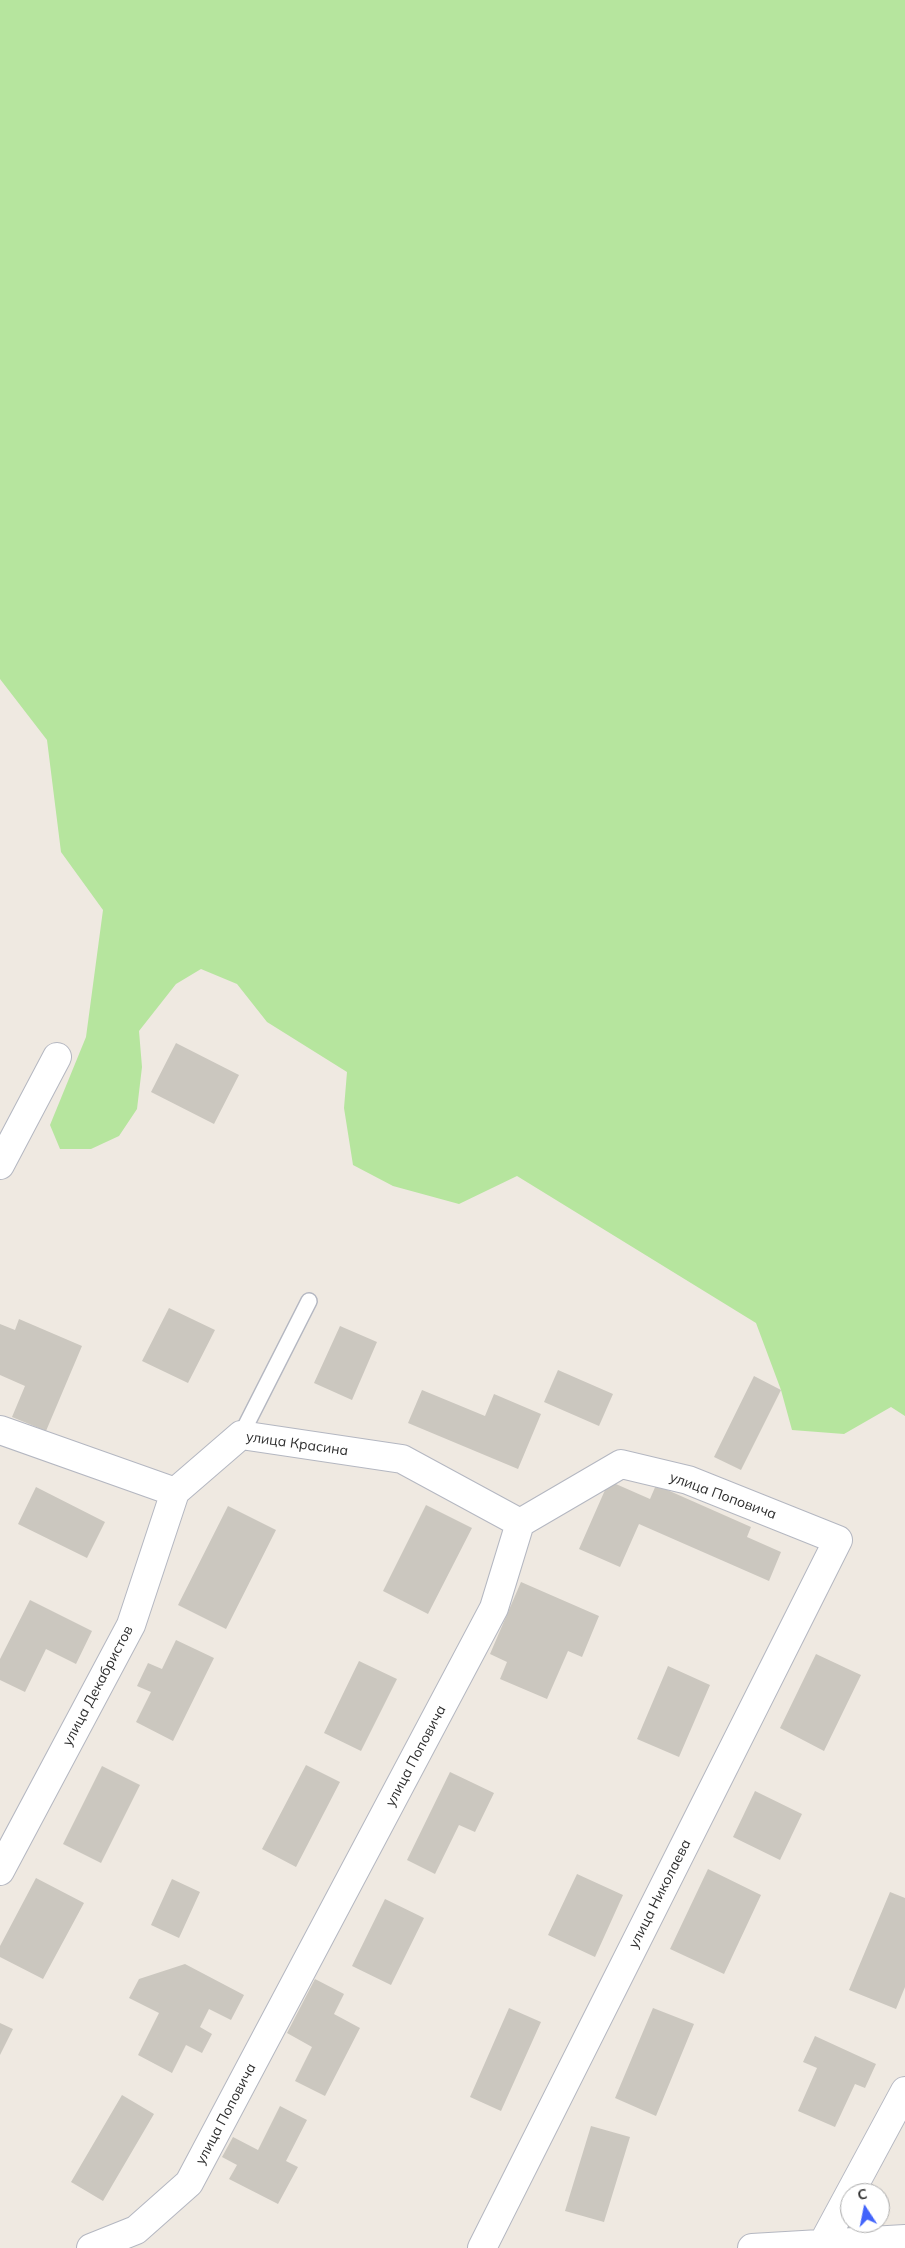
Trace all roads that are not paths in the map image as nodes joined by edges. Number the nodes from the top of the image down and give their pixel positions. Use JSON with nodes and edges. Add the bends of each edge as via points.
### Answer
{"nodes":[{"id":1,"x":56,"y":1057,"type":"dead end"},
{"id":2,"x":0,"y":1165,"type":"edge"},
{"id":3,"x":309,"y":1301,"type":"dead end"},
{"id":4,"x":0,"y":1430,"type":"edge"},
{"id":5,"x":241,"y":1434,"type":"junction"},
{"id":6,"x":175,"y":1492,"type":"junction"},
{"id":7,"x":520,"y":1523,"type":"junction"},
{"id":8,"x":838,"y":1540,"type":"joint"},
{"id":9,"x":0,"y":1871,"type":"edge"},
{"id":10,"x":905,"y":2091,"type":"edge"},
{"id":11,"x":855,"y":2183,"type":"edge"},
{"id":12,"x":840,"y":2212,"type":"edge"},
{"id":13,"x":905,"y":2239,"type":"edge"},
{"id":14,"x":822,"y":2245,"type":"junction"},
{"id":15,"x":91,"y":2248,"type":"edge"},
{"id":16,"x":482,"y":2248,"type":"edge"},
{"id":17,"x":752,"y":2248,"type":"edge"}],
"edges":[{"from":1,"to":2,"type":"street"},
{"from":3,"to":5,"type":"lane"},
{"from":4,"to":6,"type":"street"},
{"from":5,"to":6,"type":"street","name":"улица Красина"},
{"from":5,"to":7,"type":"street","name":"улица Красина","via":[[402,1460]]},
{"from":6,"to":9,"type":"street","name":"улица Декабристов","via":[[131,1625]]},
{"from":7,"to":8,"type":"street","name":"улица Поповича","via":[[621,1464],[688,1480]]},
{"from":7,"to":15,"type":"street","name":"улица Поповича","via":[[494,1608],[189,2183],[136,2230]]},
{"from":8,"to":16,"type":"street","name":"улица Николаева"},
{"from":10,"to":11,"type":"street"},
{"from":12,"to":14,"type":"street"},
{"from":13,"to":14,"type":"street"},
{"from":14,"to":17,"type":"street"}]}
